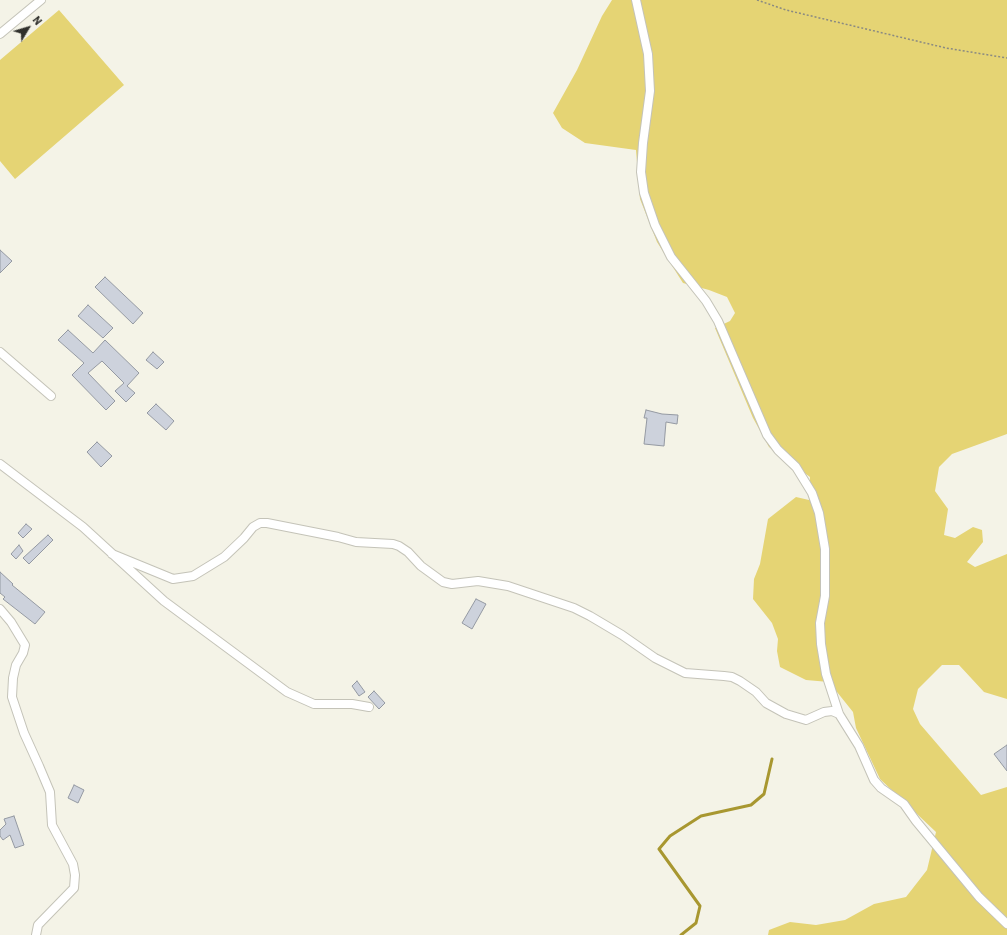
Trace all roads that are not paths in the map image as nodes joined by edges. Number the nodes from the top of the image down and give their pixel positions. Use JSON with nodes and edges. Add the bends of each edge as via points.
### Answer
{"nodes":[{"id":1,"x":41,"y":0,"type":"edge"},
{"id":2,"x":636,"y":0,"type":"edge"},
{"id":3,"x":0,"y":34,"type":"edge"},
{"id":4,"x":0,"y":352,"type":"edge"},
{"id":5,"x":51,"y":396,"type":"dead end"},
{"id":6,"x":0,"y":464,"type":"edge"},
{"id":7,"x":112,"y":554,"type":"junction"},
{"id":8,"x":0,"y":609,"type":"edge"},
{"id":9,"x":369,"y":707,"type":"dead end"},
{"id":10,"x":839,"y":714,"type":"junction"},
{"id":11,"x":1007,"y":924,"type":"edge"},
{"id":12,"x":36,"y":935,"type":"edge"}],
"edges":[{"from":1,"to":3,"type":"street"},
{"from":2,"to":10,"type":"street","via":[[648,54],[650,91],[641,172],[644,194],[670,257],[706,301],[718,321],[767,435],[796,468],[812,493],[826,549],[825,596],[820,623],[821,644],[826,674]]},
{"from":4,"to":5,"type":"street"},
{"from":6,"to":7,"type":"street","via":[[83,527]]},
{"from":7,"to":9,"type":"street","via":[[164,601],[287,692],[314,704],[352,704]]},
{"from":7,"to":10,"type":"street","via":[[173,579],[193,576],[224,557],[260,523],[356,542],[393,544],[408,552],[421,566],[444,582],[452,584],[478,581],[508,586],[574,608],[685,674],[732,677],[756,692],[766,703],[786,714],[806,720],[824,712]]},
{"from":8,"to":12,"type":"street","via":[[25,645],[16,665],[12,697],[24,733],[50,792],[52,825],[74,864],[74,888],[38,925]]},
{"from":10,"to":11,"type":"street","via":[[859,746],[874,780],[904,804],[980,897]]}]}
